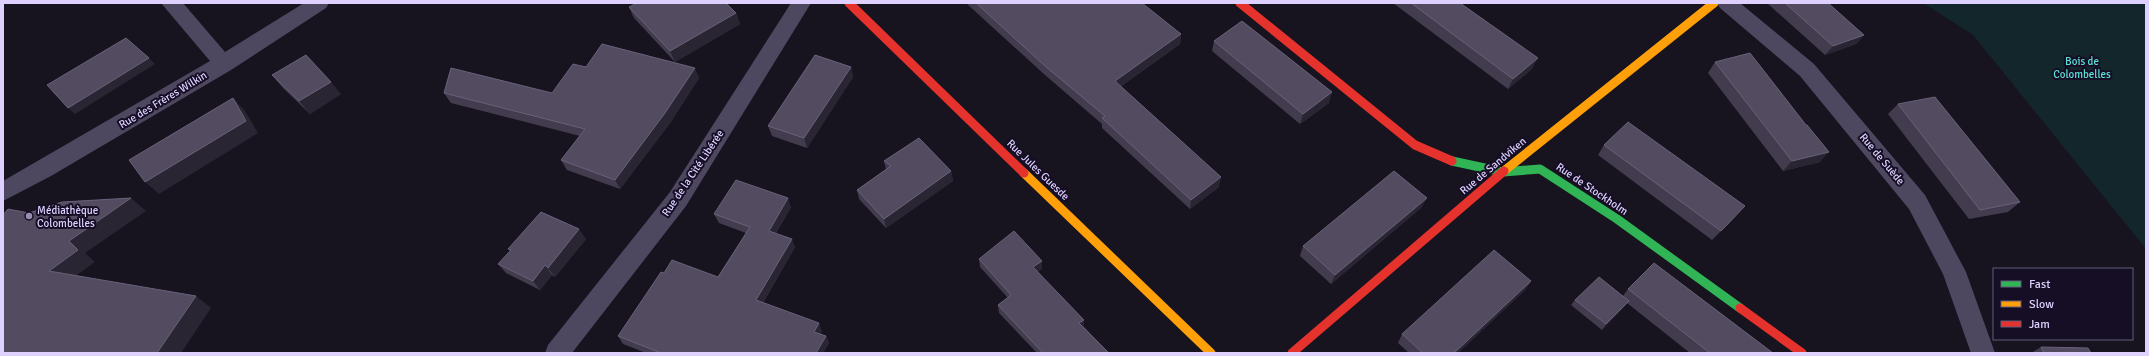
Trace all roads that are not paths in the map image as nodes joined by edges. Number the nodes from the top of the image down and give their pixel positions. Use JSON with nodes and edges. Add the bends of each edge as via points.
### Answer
{"nodes":[{"id":1,"x":171,"y":3,"type":"edge"},
{"id":2,"x":319,"y":3,"type":"edge"},
{"id":3,"x":801,"y":3,"type":"edge"},
{"id":4,"x":849,"y":3,"type":"edge"},
{"id":5,"x":1240,"y":3,"type":"edge"},
{"id":6,"x":1714,"y":3,"type":"edge"},
{"id":7,"x":1727,"y":3,"type":"edge"},
{"id":8,"x":224,"y":64,"type":"junction"},
{"id":9,"x":1503,"y":172,"type":"junction"},
{"id":10,"x":3,"y":192,"type":"edge"},
{"id":11,"x":557,"y":353,"type":"edge"},
{"id":12,"x":1211,"y":353,"type":"edge"},
{"id":13,"x":1292,"y":353,"type":"edge"},
{"id":14,"x":1802,"y":353,"type":"edge"},
{"id":15,"x":1983,"y":353,"type":"edge"}],
"edges":[{"from":1,"to":8,"type":"street"},
{"from":2,"to":8,"type":"street","name":"Rue des Frères Wilkin"},
{"from":3,"to":11,"type":"street","name":"Rue de la Cité Libérée","via":[[678,199]]},
{"from":4,"to":12,"type":"street","name":"Rue Jules Guesde"},
{"from":5,"to":9,"type":"street","name":"Rue de Stockholm","via":[[1415,146],[1457,164]]},
{"from":6,"to":9,"type":"street","name":"Rue de Sandviken"},
{"from":7,"to":15,"type":"street","name":"Rue de Suède","via":[[1807,70],[1917,202],[1954,272]]},
{"from":8,"to":10,"type":"street","name":"Rue des Frères Wilkin"},
{"from":9,"to":13,"type":"street","name":"Rue de Sandviken"},
{"from":9,"to":14,"type":"street","name":"Rue de Stockholm","via":[[1540,169],[1616,219]]}]}
